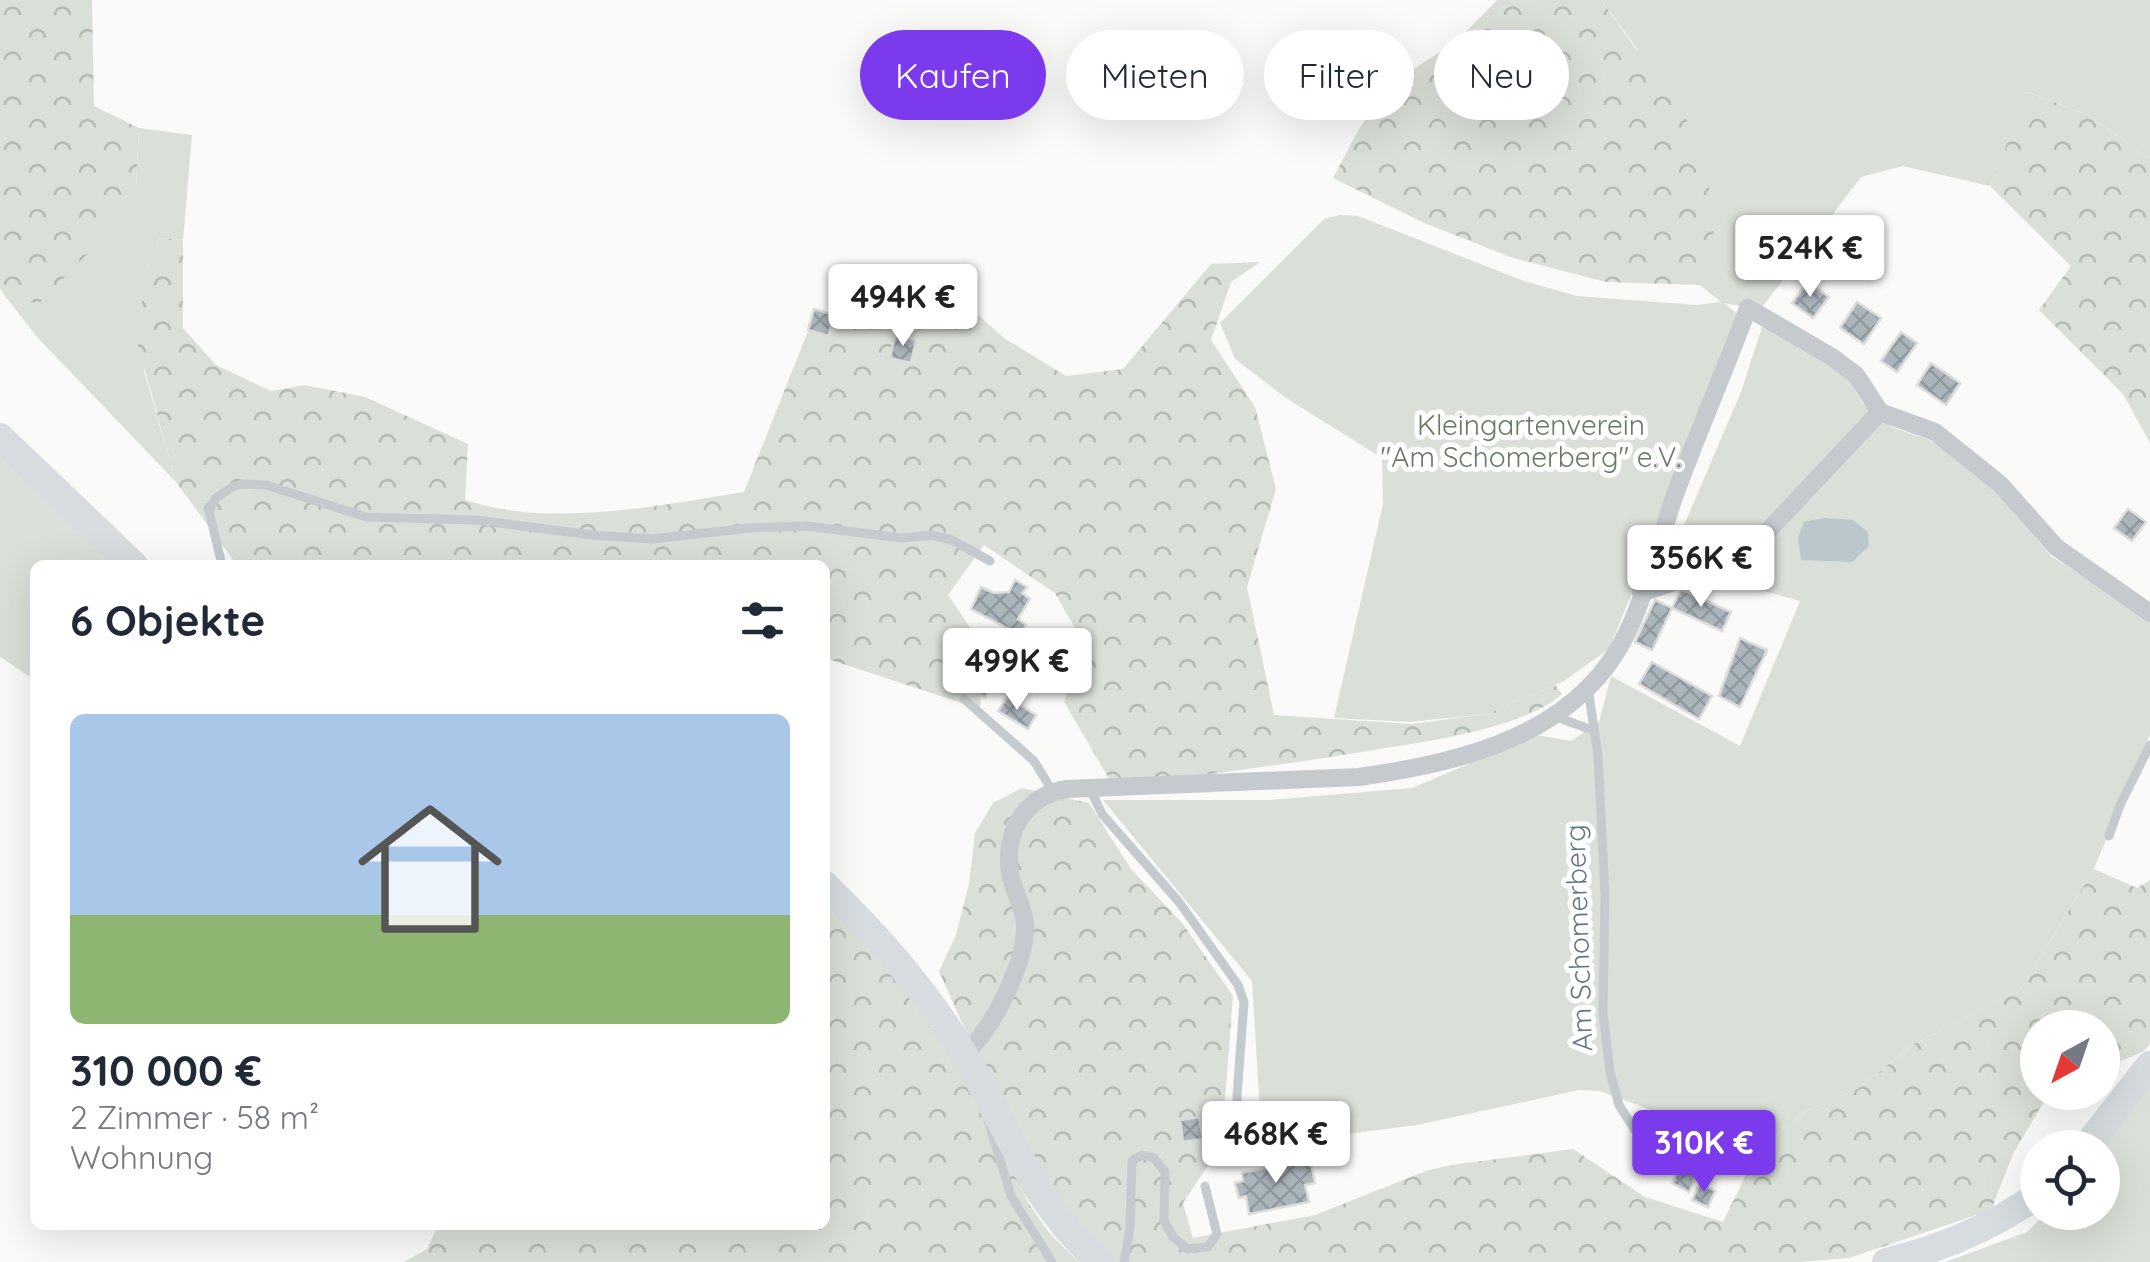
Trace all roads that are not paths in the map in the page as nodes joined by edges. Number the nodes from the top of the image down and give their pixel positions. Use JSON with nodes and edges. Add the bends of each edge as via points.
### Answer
{"nodes":[{"id":1,"x":1880,"y":412,"type":"junction"},
{"id":2,"x":0,"y":437,"type":"edge"},
{"id":3,"x":129,"y":560,"type":"edge"},
{"id":4,"x":221,"y":560,"type":"edge"},
{"id":5,"x":990,"y":560,"type":"dead end"},
{"id":6,"x":1641,"y":593,"type":"junction"},
{"id":7,"x":2150,"y":613,"type":"edge"},
{"id":8,"x":1588,"y":687,"type":"junction"},
{"id":9,"x":964,"y":700,"type":"dead end"},
{"id":10,"x":1554,"y":716,"type":"junction"},
{"id":11,"x":1592,"y":730,"type":"junction"},
{"id":12,"x":2150,"y":745,"type":"edge"},
{"id":13,"x":1090,"y":789,"type":"junction"},
{"id":14,"x":1052,"y":792,"type":"junction"},
{"id":15,"x":2108,"y":836,"type":"dead end"},
{"id":16,"x":830,"y":889,"type":"edge"},
{"id":17,"x":964,"y":1054,"type":"junction"},
{"id":18,"x":2150,"y":1065,"type":"edge"},
{"id":19,"x":995,"y":1107,"type":"junction"},
{"id":20,"x":2099,"y":1130,"type":"edge"},
{"id":21,"x":1238,"y":1133,"type":"dead end"},
{"id":22,"x":1741,"y":1164,"type":"dead end"},
{"id":23,"x":1205,"y":1186,"type":"dead end"},
{"id":24,"x":2020,"y":1208,"type":"edge"},
{"id":25,"x":1052,"y":1262,"type":"edge"},
{"id":26,"x":1101,"y":1262,"type":"edge"},
{"id":27,"x":1124,"y":1262,"type":"edge"},
{"id":28,"x":1886,"y":1262,"type":"edge"}],
"edges":[{"from":1,"to":6,"type":"street","via":[[1747,553]]},
{"from":1,"to":6,"type":"street","via":[[1856,376],[1832,357],[1748,308]]},
{"from":1,"to":7,"type":"street","via":[[1936,432],[2000,484],[2056,548]]},
{"from":2,"to":3,"type":"main road"},
{"from":4,"to":5,"type":"lane","via":[[209,511],[216,498],[242,484],[266,485],[366,517],[476,520],[652,539],[808,526],[902,538],[931,535]]},
{"from":6,"to":8,"type":"street","via":[[1628,630]]},
{"from":8,"to":10,"type":"street"},
{"from":8,"to":11,"type":"lane","name":"Am Schomerberg"},
{"from":9,"to":14,"type":"lane","via":[[1034,760]]},
{"from":10,"to":11,"type":"lane"},
{"from":10,"to":13,"type":"street","via":[[1530,733],[1474,754],[1400,771]]},
{"from":11,"to":22,"type":"lane","name":"Am Schomerberg","via":[[1605,894],[1603,1013],[1620,1105],[1635,1130]]},
{"from":12,"to":15,"type":"lane"},
{"from":13,"to":14,"type":"street"},
{"from":13,"to":21,"type":"lane","via":[[1102,814],[1179,902],[1238,985],[1244,1002]]},
{"from":14,"to":17,"type":"street","via":[[1029,805],[1009,842],[1010,874],[1026,930],[990,1024]]},
{"from":16,"to":17,"type":"main road","via":[[884,947]]},
{"from":17,"to":19,"type":"main road"},
{"from":18,"to":20,"type":"main road"},
{"from":19,"to":25,"type":"lane","via":[[988,1122],[1011,1196]]},
{"from":19,"to":26,"type":"main road","via":[[1054,1214]]},
{"from":23,"to":27,"type":"lane","via":[[1217,1234],[1208,1247],[1187,1249],[1164,1221],[1165,1172],[1154,1158],[1132,1161]]},
{"from":24,"to":28,"type":"main road","via":[[1967,1237]]}]}
